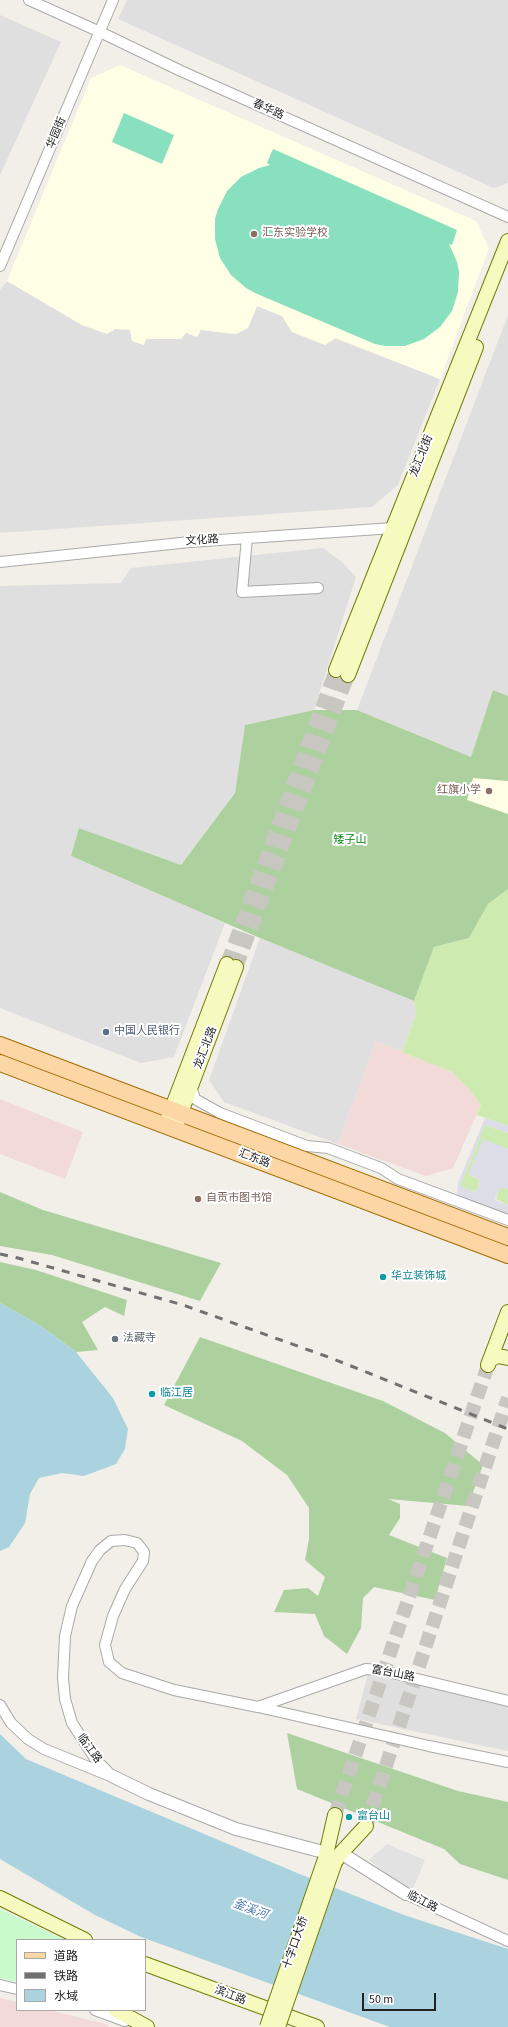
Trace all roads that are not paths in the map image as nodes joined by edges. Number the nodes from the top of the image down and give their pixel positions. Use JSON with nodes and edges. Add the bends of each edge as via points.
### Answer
{"nodes":[{"id":1,"x":29,"y":0,"type":"edge"},
{"id":2,"x":113,"y":0,"type":"edge"},
{"id":3,"x":100,"y":32,"type":"junction"},
{"id":4,"x":508,"y":217,"type":"edge"},
{"id":5,"x":508,"y":241,"type":"edge"},
{"id":6,"x":508,"y":265,"type":"edge"},
{"id":7,"x":0,"y":266,"type":"edge"},
{"id":8,"x":398,"y":529,"type":"junction"},
{"id":9,"x":247,"y":538,"type":"junction"},
{"id":10,"x":0,"y":562,"type":"edge"},
{"id":11,"x":318,"y":588,"type":"dead end"},
{"id":12,"x":342,"y":672,"type":"tunnel mouth"},
{"id":13,"x":0,"y":1045,"type":"edge"},
{"id":14,"x":0,"y":1063,"type":"edge"},
{"id":15,"x":191,"y":1086,"type":"junction"},
{"id":16,"x":176,"y":1112,"type":"junction"},
{"id":17,"x":170,"y":1127,"type":"junction"},
{"id":18,"x":508,"y":1220,"type":"edge"},
{"id":19,"x":508,"y":1237,"type":"edge"},
{"id":20,"x":508,"y":1255,"type":"edge"},
{"id":21,"x":508,"y":1312,"type":"edge"},
{"id":22,"x":508,"y":1358,"type":"edge"},
{"id":23,"x":508,"y":1701,"type":"edge"},
{"id":24,"x":0,"y":1705,"type":"edge"},
{"id":25,"x":258,"y":1707,"type":"junction"},
{"id":26,"x":508,"y":1762,"type":"edge"},
{"id":27,"x":112,"y":1776,"type":"junction"},
{"id":28,"x":335,"y":1815,"type":"tunnel mouth"},
{"id":29,"x":366,"y":1826,"type":"tunnel mouth"},
{"id":30,"x":332,"y":1857,"type":"junction"},
{"id":31,"x":406,"y":1894,"type":"joint"},
{"id":32,"x":0,"y":1898,"type":"edge"},
{"id":33,"x":83,"y":1939,"type":"edge"},
{"id":34,"x":508,"y":1941,"type":"edge"},
{"id":35,"x":146,"y":1964,"type":"edge"},
{"id":36,"x":146,"y":1970,"type":"edge"},
{"id":37,"x":167,"y":1972,"type":"junction"},
{"id":38,"x":0,"y":1985,"type":"edge"},
{"id":39,"x":16,"y":1989,"type":"edge"},
{"id":40,"x":98,"y":2011,"type":"edge"},
{"id":41,"x":118,"y":2011,"type":"edge"},
{"id":42,"x":142,"y":2027,"type":"edge"},
{"id":43,"x":147,"y":2027,"type":"edge"},
{"id":44,"x":267,"y":2027,"type":"edge"},
{"id":45,"x":278,"y":2027,"type":"edge"},
{"id":46,"x":317,"y":2027,"type":"edge"}],
"edges":[{"from":1,"to":3,"type":"street","name":"春华路"},
{"from":2,"to":3,"type":"street","name":"华园街"},
{"from":3,"to":4,"type":"street","name":"春华路","via":[[181,71]]},
{"from":3,"to":7,"type":"street","name":"华园街"},
{"from":5,"to":8,"type":"main road","name":"龙汇北街"},
{"from":6,"to":8,"type":"main road","name":"龙汇北街"},
{"from":8,"to":9,"type":"street","name":"文化路"},
{"from":8,"to":12,"type":"main road","name":"龙汇北街"},
{"from":9,"to":10,"type":"street","name":"文化路"},
{"from":9,"to":11,"type":"street","via":[[242,592]]},
{"from":13,"to":16,"type":"main road","name":"汇东路"},
{"from":14,"to":17,"type":"main road","name":"汇东路"},
{"from":15,"to":16,"type":"main road","name":"龙汇北路"},
{"from":15,"to":16,"type":"main road","name":"龙汇北路","via":[[231,965]]},
{"from":15,"to":18,"type":"street","via":[[195,1099],[220,1113],[308,1146],[328,1148],[380,1168],[398,1180]]},
{"from":16,"to":17,"type":"main road","name":"龙汇北路"},
{"from":16,"to":19,"type":"main road","name":"汇东路"},
{"from":17,"to":20,"type":"main road","name":"汇东路"},
{"from":21,"to":22,"type":"main road","via":[[489,1362],[498,1356]]},
{"from":23,"to":25,"type":"street","name":"富台山路","via":[[380,1670],[366,1669]]},
{"from":24,"to":27,"type":"street","via":[[11,1723],[28,1739],[44,1749]]},
{"from":25,"to":26,"type":"street"},
{"from":25,"to":27,"type":"street","name":"临江路","via":[[174,1690],[122,1673],[109,1662],[104,1645],[113,1616],[125,1589],[143,1561],[144,1552],[137,1543],[126,1540],[111,1541],[100,1550],[92,1562],[72,1606],[65,1636],[63,1678],[65,1699],[72,1723],[96,1760]]},
{"from":27,"to":30,"type":"street","name":"临江路","via":[[149,1794],[236,1829]]},
{"from":28,"to":30,"type":"main road"},
{"from":29,"to":30,"type":"main road"},
{"from":30,"to":31,"type":"street","name":"临江路"},
{"from":30,"to":44,"type":"main road","name":"十字口大桥","bridge":true},
{"from":30,"to":45,"type":"main road","name":"十字口大桥","bridge":true},
{"from":31,"to":34,"type":"street","name":"临江路"},
{"from":32,"to":33,"type":"main road"},
{"from":35,"to":37,"type":"main road","name":"滨江路"},
{"from":36,"to":37,"type":"main road"},
{"from":37,"to":46,"type":"main road","name":"滨江路"},
{"from":38,"to":39,"type":"street"},
{"from":40,"to":42,"type":"street"},
{"from":41,"to":43,"type":"main road"}]}
